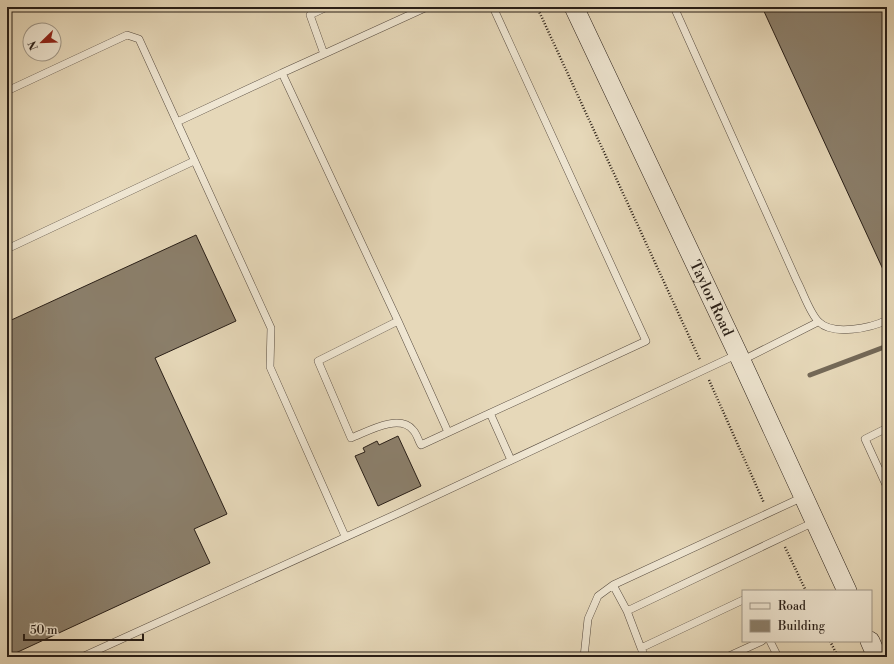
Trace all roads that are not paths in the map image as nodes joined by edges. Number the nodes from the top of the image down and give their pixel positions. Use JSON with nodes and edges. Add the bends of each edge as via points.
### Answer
{"nodes":[{"id":1,"x":327,"y":7,"type":"edge"},
{"id":2,"x":427,"y":7,"type":"edge"},
{"id":3,"x":493,"y":7,"type":"edge"},
{"id":4,"x":574,"y":7,"type":"edge"},
{"id":5,"x":674,"y":7,"type":"edge"},
{"id":6,"x":324,"y":54,"type":"junction"},
{"id":7,"x":282,"y":72,"type":"junction"},
{"id":8,"x":7,"y":91,"type":"edge"},
{"id":9,"x":176,"y":122,"type":"junction"},
{"id":10,"x":194,"y":161,"type":"junction"},
{"id":11,"x":7,"y":249,"type":"edge"},
{"id":12,"x":887,"y":320,"type":"edge"},
{"id":13,"x":398,"y":321,"type":"junction"},
{"id":14,"x":818,"y":322,"type":"junction"},
{"id":15,"x":740,"y":357,"type":"junction"},
{"id":16,"x":490,"y":413,"type":"junction"},
{"id":17,"x":887,"y":428,"type":"edge"},
{"id":18,"x":448,"y":432,"type":"junction"},
{"id":19,"x":511,"y":460,"type":"junction"},
{"id":20,"x":887,"y":487,"type":"edge"},
{"id":21,"x":804,"y":497,"type":"junction"},
{"id":22,"x":815,"y":521,"type":"junction"},
{"id":23,"x":344,"y":536,"type":"junction"},
{"id":24,"x":614,"y":585,"type":"junction"},
{"id":25,"x":847,"y":590,"type":"edge"},
{"id":26,"x":742,"y":600,"type":"edge"},
{"id":27,"x":627,"y":611,"type":"junction"},
{"id":28,"x":760,"y":642,"type":"edge"},
{"id":29,"x":770,"y":642,"type":"edge"},
{"id":30,"x":870,"y":642,"type":"edge"},
{"id":31,"x":641,"y":648,"type":"junction"},
{"id":32,"x":82,"y":657,"type":"edge"},
{"id":33,"x":584,"y":657,"type":"edge"},
{"id":34,"x":646,"y":657,"type":"edge"},
{"id":35,"x":727,"y":657,"type":"edge"},
{"id":36,"x":778,"y":657,"type":"edge"},
{"id":37,"x":877,"y":657,"type":"edge"}],
"edges":[{"from":1,"to":6,"type":"lane","via":[[310,15]]},
{"from":2,"to":6,"type":"lane"},
{"from":3,"to":16,"type":"lane","via":[[646,340]]},
{"from":4,"to":15,"type":"street","name":"Taylor Road"},
{"from":5,"to":14,"type":"lane","via":[[797,281]]},
{"from":6,"to":7,"type":"lane"},
{"from":7,"to":9,"type":"lane"},
{"from":7,"to":13,"type":"lane"},
{"from":8,"to":9,"type":"lane","via":[[127,35],[139,39]]},
{"from":9,"to":10,"type":"lane"},
{"from":10,"to":11,"type":"lane"},
{"from":10,"to":23,"type":"lane","via":[[271,328],[270,367]]},
{"from":12,"to":14,"type":"lane","via":[[855,329],[835,329]]},
{"from":13,"to":18,"type":"lane"},
{"from":13,"to":18,"type":"lane","via":[[318,361],[351,438],[392,423],[403,424],[413,430],[421,445]]},
{"from":14,"to":15,"type":"lane"},
{"from":15,"to":19,"type":"lane","via":[[705,369]]},
{"from":15,"to":21,"type":"street","name":"Taylor Road"},
{"from":16,"to":18,"type":"lane"},
{"from":16,"to":19,"type":"lane"},
{"from":17,"to":20,"type":"lane","via":[[865,439]]},
{"from":19,"to":23,"type":"lane"},
{"from":21,"to":22,"type":"street","name":"Taylor Road"},
{"from":21,"to":24,"type":"lane"},
{"from":22,"to":25,"type":"street","name":"Taylor Road"},
{"from":22,"to":27,"type":"lane"},
{"from":23,"to":32,"type":"lane"},
{"from":24,"to":27,"type":"lane"},
{"from":24,"to":33,"type":"lane","via":[[598,596],[588,619]]},
{"from":26,"to":31,"type":"lane"},
{"from":27,"to":31,"type":"lane"},
{"from":28,"to":35,"type":"lane"},
{"from":29,"to":36,"type":"lane"},
{"from":30,"to":37,"type":"street"},
{"from":31,"to":34,"type":"lane"}]}
